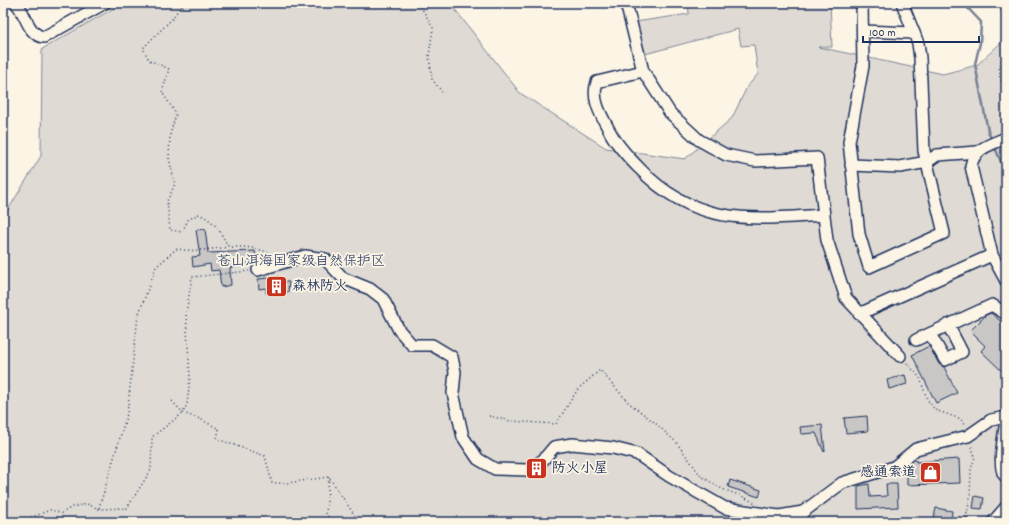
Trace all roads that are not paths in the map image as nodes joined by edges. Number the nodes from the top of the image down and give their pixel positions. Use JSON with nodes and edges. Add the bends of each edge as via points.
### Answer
{"nodes":[{"id":1,"x":16,"y":3,"type":"edge"},
{"id":2,"x":105,"y":3,"type":"edge"},
{"id":3,"x":626,"y":3,"type":"edge"},
{"id":4,"x":862,"y":3,"type":"edge"},
{"id":5,"x":902,"y":3,"type":"edge"},
{"id":6,"x":863,"y":31,"type":"junction"},
{"id":7,"x":914,"y":33,"type":"junction"},
{"id":8,"x":643,"y":71,"type":"junction"},
{"id":9,"x":1006,"y":138,"type":"edge"},
{"id":10,"x":978,"y":151,"type":"junction"},
{"id":11,"x":927,"y":162,"type":"junction"},
{"id":12,"x":851,"y":165,"type":"junction"},
{"id":13,"x":823,"y":215,"type":"junction"},
{"id":14,"x":992,"y":255,"type":"junction"},
{"id":15,"x":258,"y":270,"type":"road end"},
{"id":16,"x":1006,"y":281,"type":"edge"},
{"id":17,"x":859,"y":314,"type":"junction"},
{"id":18,"x":1006,"y":314,"type":"edge"},
{"id":19,"x":948,"y":325,"type":"junction"},
{"id":20,"x":930,"y":334,"type":"junction"},
{"id":21,"x":916,"y":340,"type":"dead end"},
{"id":22,"x":900,"y":356,"type":"road end"},
{"id":23,"x":1006,"y":418,"type":"edge"},
{"id":24,"x":1006,"y":477,"type":"edge"},
{"id":25,"x":1006,"y":508,"type":"edge"},
{"id":26,"x":803,"y":512,"type":"junction"},
{"id":27,"x":794,"y":522,"type":"edge"},
{"id":28,"x":993,"y":522,"type":"edge"}],
"edges":[{"from":1,"to":2,"type":"street","via":[[33,32],[38,36],[44,36]]},
{"from":3,"to":8,"type":"street"},
{"from":4,"to":6,"type":"street"},
{"from":5,"to":7,"type":"street"},
{"from":6,"to":7,"type":"street"},
{"from":6,"to":12,"type":"street","via":[[863,66],[849,142]]},
{"from":7,"to":11,"type":"street","via":[[920,58],[924,151]]},
{"from":8,"to":13,"type":"street","via":[[670,113],[698,140],[726,155],[755,161],[817,158]]},
{"from":8,"to":13,"type":"street","via":[[597,82],[593,92],[612,137],[651,181],[669,194],[713,214],[768,219]]},
{"from":9,"to":10,"type":"street"},
{"from":10,"to":11,"type":"street","via":[[937,155]]},
{"from":10,"to":14,"type":"street","via":[[972,162],[972,172]]},
{"from":11,"to":12,"type":"street","via":[[900,167]]},
{"from":11,"to":12,"type":"street","via":[[944,233],[869,267],[859,234]]},
{"from":13,"to":17,"type":"street","via":[[837,275],[846,298]]},
{"from":14,"to":16,"type":"street"},
{"from":14,"to":17,"type":"street"},
{"from":15,"to":26,"type":"street","via":[[305,256],[325,259],[343,278],[370,289],[383,300],[399,330],[412,345],[432,345],[452,357],[455,372],[453,393],[464,436],[478,459],[495,469],[528,470],[543,460],[554,447],[572,444],[613,448],[638,454],[669,476],[725,508],[779,516]]},
{"from":17,"to":22,"type":"street"},
{"from":18,"to":19,"type":"street","via":[[992,305]]},
{"from":19,"to":20,"type":"street"},
{"from":19,"to":20,"type":"street","via":[[962,352],[945,360]]},
{"from":20,"to":21,"type":"street"},
{"from":23,"to":24,"type":"street","via":[[1001,466],[1002,474]]},
{"from":23,"to":26,"type":"street","via":[[991,420],[968,436],[916,449],[894,467],[842,483]]},
{"from":25,"to":28,"type":"street"},
{"from":26,"to":27,"type":"street"}]}
